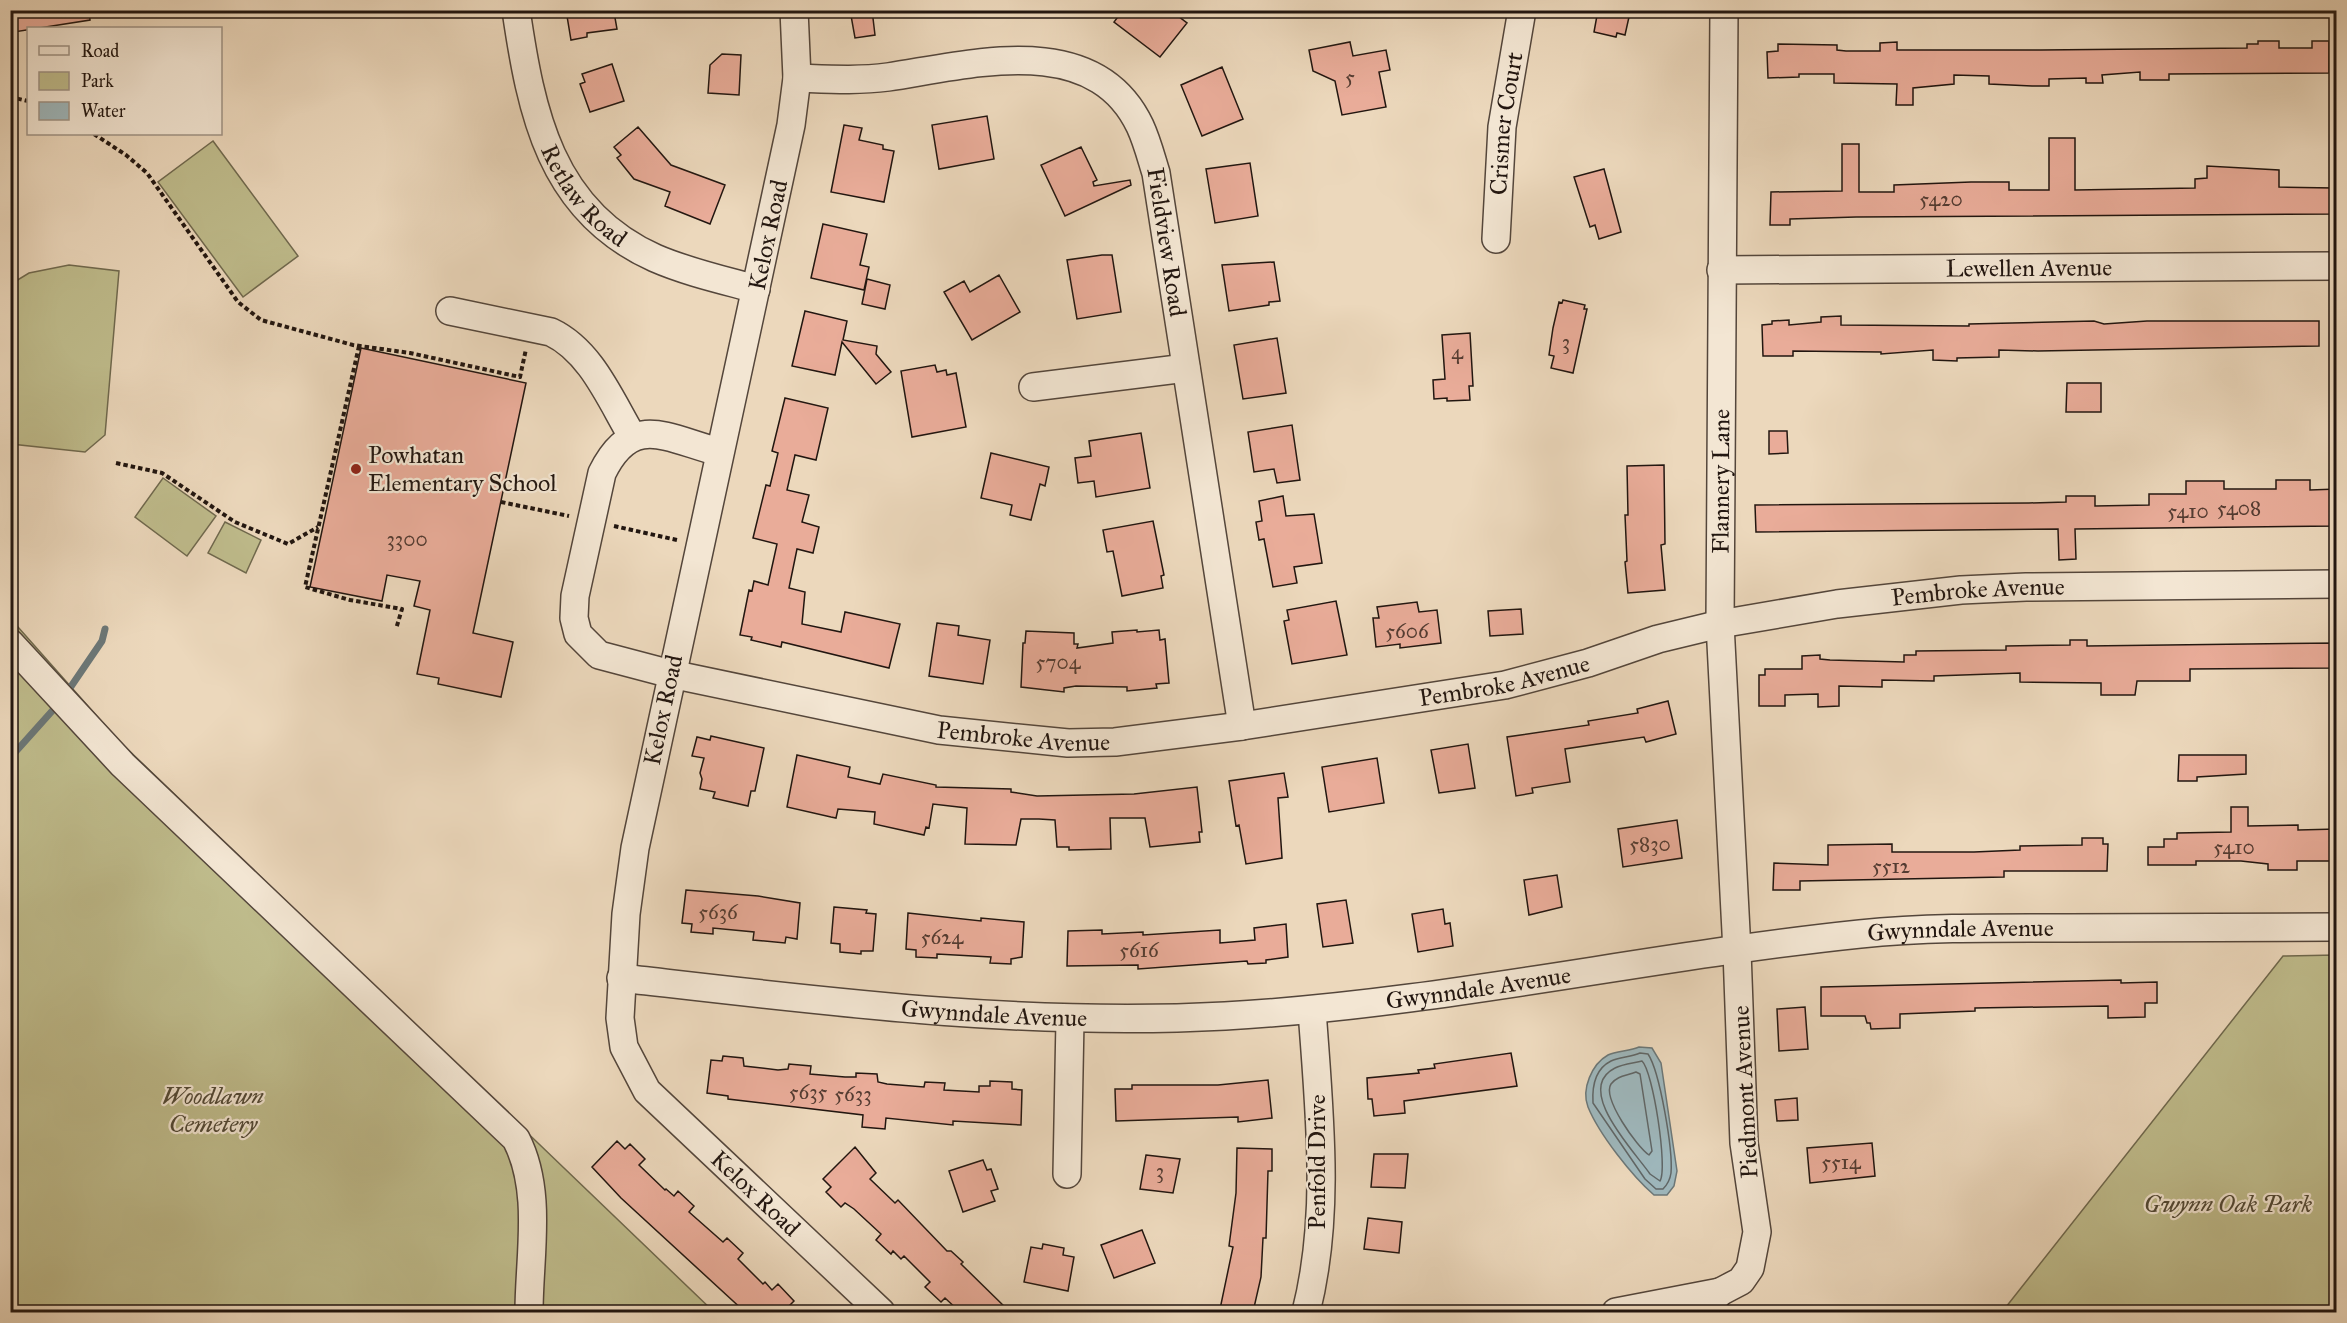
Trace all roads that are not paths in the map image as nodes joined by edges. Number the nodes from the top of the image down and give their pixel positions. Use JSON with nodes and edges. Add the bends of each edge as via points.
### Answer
{"nodes":[{"id":1,"x":516,"y":10,"type":"edge"},
{"id":2,"x":794,"y":10,"type":"edge"},
{"id":3,"x":1522,"y":10,"type":"edge"},
{"id":4,"x":1724,"y":10,"type":"edge"},
{"id":5,"x":797,"y":78,"type":"junction"},
{"id":6,"x":1496,"y":239,"type":"dead end"},
{"id":7,"x":2337,"y":266,"type":"edge"},
{"id":8,"x":1721,"y":270,"type":"junction"},
{"id":9,"x":756,"y":289,"type":"junction"},
{"id":10,"x":450,"y":311,"type":"dead end"},
{"id":11,"x":1186,"y":368,"type":"junction"},
{"id":12,"x":1034,"y":387,"type":"dead end"},
{"id":13,"x":632,"y":436,"type":"junction"},
{"id":14,"x":719,"y":452,"type":"junction"},
{"id":15,"x":2337,"y":585,"type":"edge"},
{"id":16,"x":1720,"y":624,"type":"junction"},
{"id":17,"x":10,"y":643,"type":"edge"},
{"id":18,"x":671,"y":674,"type":"junction"},
{"id":19,"x":1242,"y":726,"type":"junction"},
{"id":20,"x":2337,"y":927,"type":"edge"},
{"id":21,"x":1737,"y":951,"type":"junction"},
{"id":22,"x":621,"y":978,"type":"junction"},
{"id":23,"x":1312,"y":1010,"type":"junction"},
{"id":24,"x":1070,"y":1020,"type":"junction"},
{"id":25,"x":1067,"y":1174,"type":"dead end"},
{"id":26,"x":1720,"y":1292,"type":"junction"},
{"id":27,"x":1646,"y":1310,"type":"edge"},
{"id":28,"x":529,"y":1312,"type":"edge"},
{"id":29,"x":881,"y":1312,"type":"edge"},
{"id":30,"x":1306,"y":1312,"type":"edge"},
{"id":31,"x":1616,"y":1312,"type":"edge"},
{"id":32,"x":1701,"y":1312,"type":"edge"}],
"edges":[{"from":1,"to":9,"type":"street","name":"Retlaw Road","via":[[535,113],[550,154],[571,190],[624,241],[655,258]]},
{"from":2,"to":5,"type":"street","name":"Kelox Road"},
{"from":3,"to":6,"type":"street","name":"Crismer Court","via":[[1502,127]]},
{"from":4,"to":8,"type":"street","name":"Flannery Lane"},
{"from":5,"to":9,"type":"street","name":"Kelox Road","via":[[780,185]]},
{"from":5,"to":11,"type":"street","name":"Fieldview Road","via":[[885,77],[1013,58],[1074,68],[1100,81],[1123,100],[1139,124],[1156,173]]},
{"from":7,"to":8,"type":"street","name":"Lewellen Avenue"},
{"from":8,"to":16,"type":"street","name":"Flannery Lane"},
{"from":9,"to":14,"type":"street","name":"Kelox Road"},
{"from":10,"to":13,"type":"street","via":[[551,332],[566,339],[587,361]]},
{"from":11,"to":12,"type":"street"},
{"from":11,"to":19,"type":"street","name":"Fieldview Road"},
{"from":13,"to":14,"type":"street","via":[[660,436]]},
{"from":13,"to":18,"type":"street","name":"Pembroke Avenue","via":[[611,456],[603,473],[575,596],[574,618],[578,634],[599,655]]},
{"from":14,"to":18,"type":"street","name":"Kelox Road"},
{"from":15,"to":16,"type":"street","name":"Pembroke Avenue","via":[[2079,585],[1961,590],[1837,604]]},
{"from":16,"to":19,"type":"street","name":"Pembroke Avenue","via":[[1504,685]]},
{"from":16,"to":21,"type":"street","name":"Flannery Lane"},
{"from":17,"to":28,"type":"street","via":[[123,765],[516,1139],[531,1180]]},
{"from":18,"to":19,"type":"street","name":"Pembroke Avenue","via":[[939,730],[1002,738],[1115,742]]},
{"from":18,"to":22,"type":"street","name":"Kelox Road","via":[[635,848]]},
{"from":20,"to":21,"type":"street","name":"Gwynndale Avenue","via":[[1911,931]]},
{"from":21,"to":23,"type":"street","name":"Gwynndale Avenue"},
{"from":21,"to":26,"type":"street","name":"Piedmont Avenue","via":[[1744,1143],[1757,1232],[1750,1268],[1741,1281]]},
{"from":22,"to":24,"type":"street","name":"Gwynndale Avenue","via":[[860,1005]]},
{"from":22,"to":29,"type":"street","name":"Kelox Road","via":[[624,1047],[647,1091]]},
{"from":23,"to":24,"type":"street","name":"Gwynndale Avenue"},
{"from":23,"to":30,"type":"street","name":"Penfold Drive","via":[[1321,1186]]},
{"from":24,"to":25,"type":"street"},
{"from":26,"to":27,"type":"street"},
{"from":26,"to":32,"type":"street"},
{"from":27,"to":31,"type":"street"}]}
